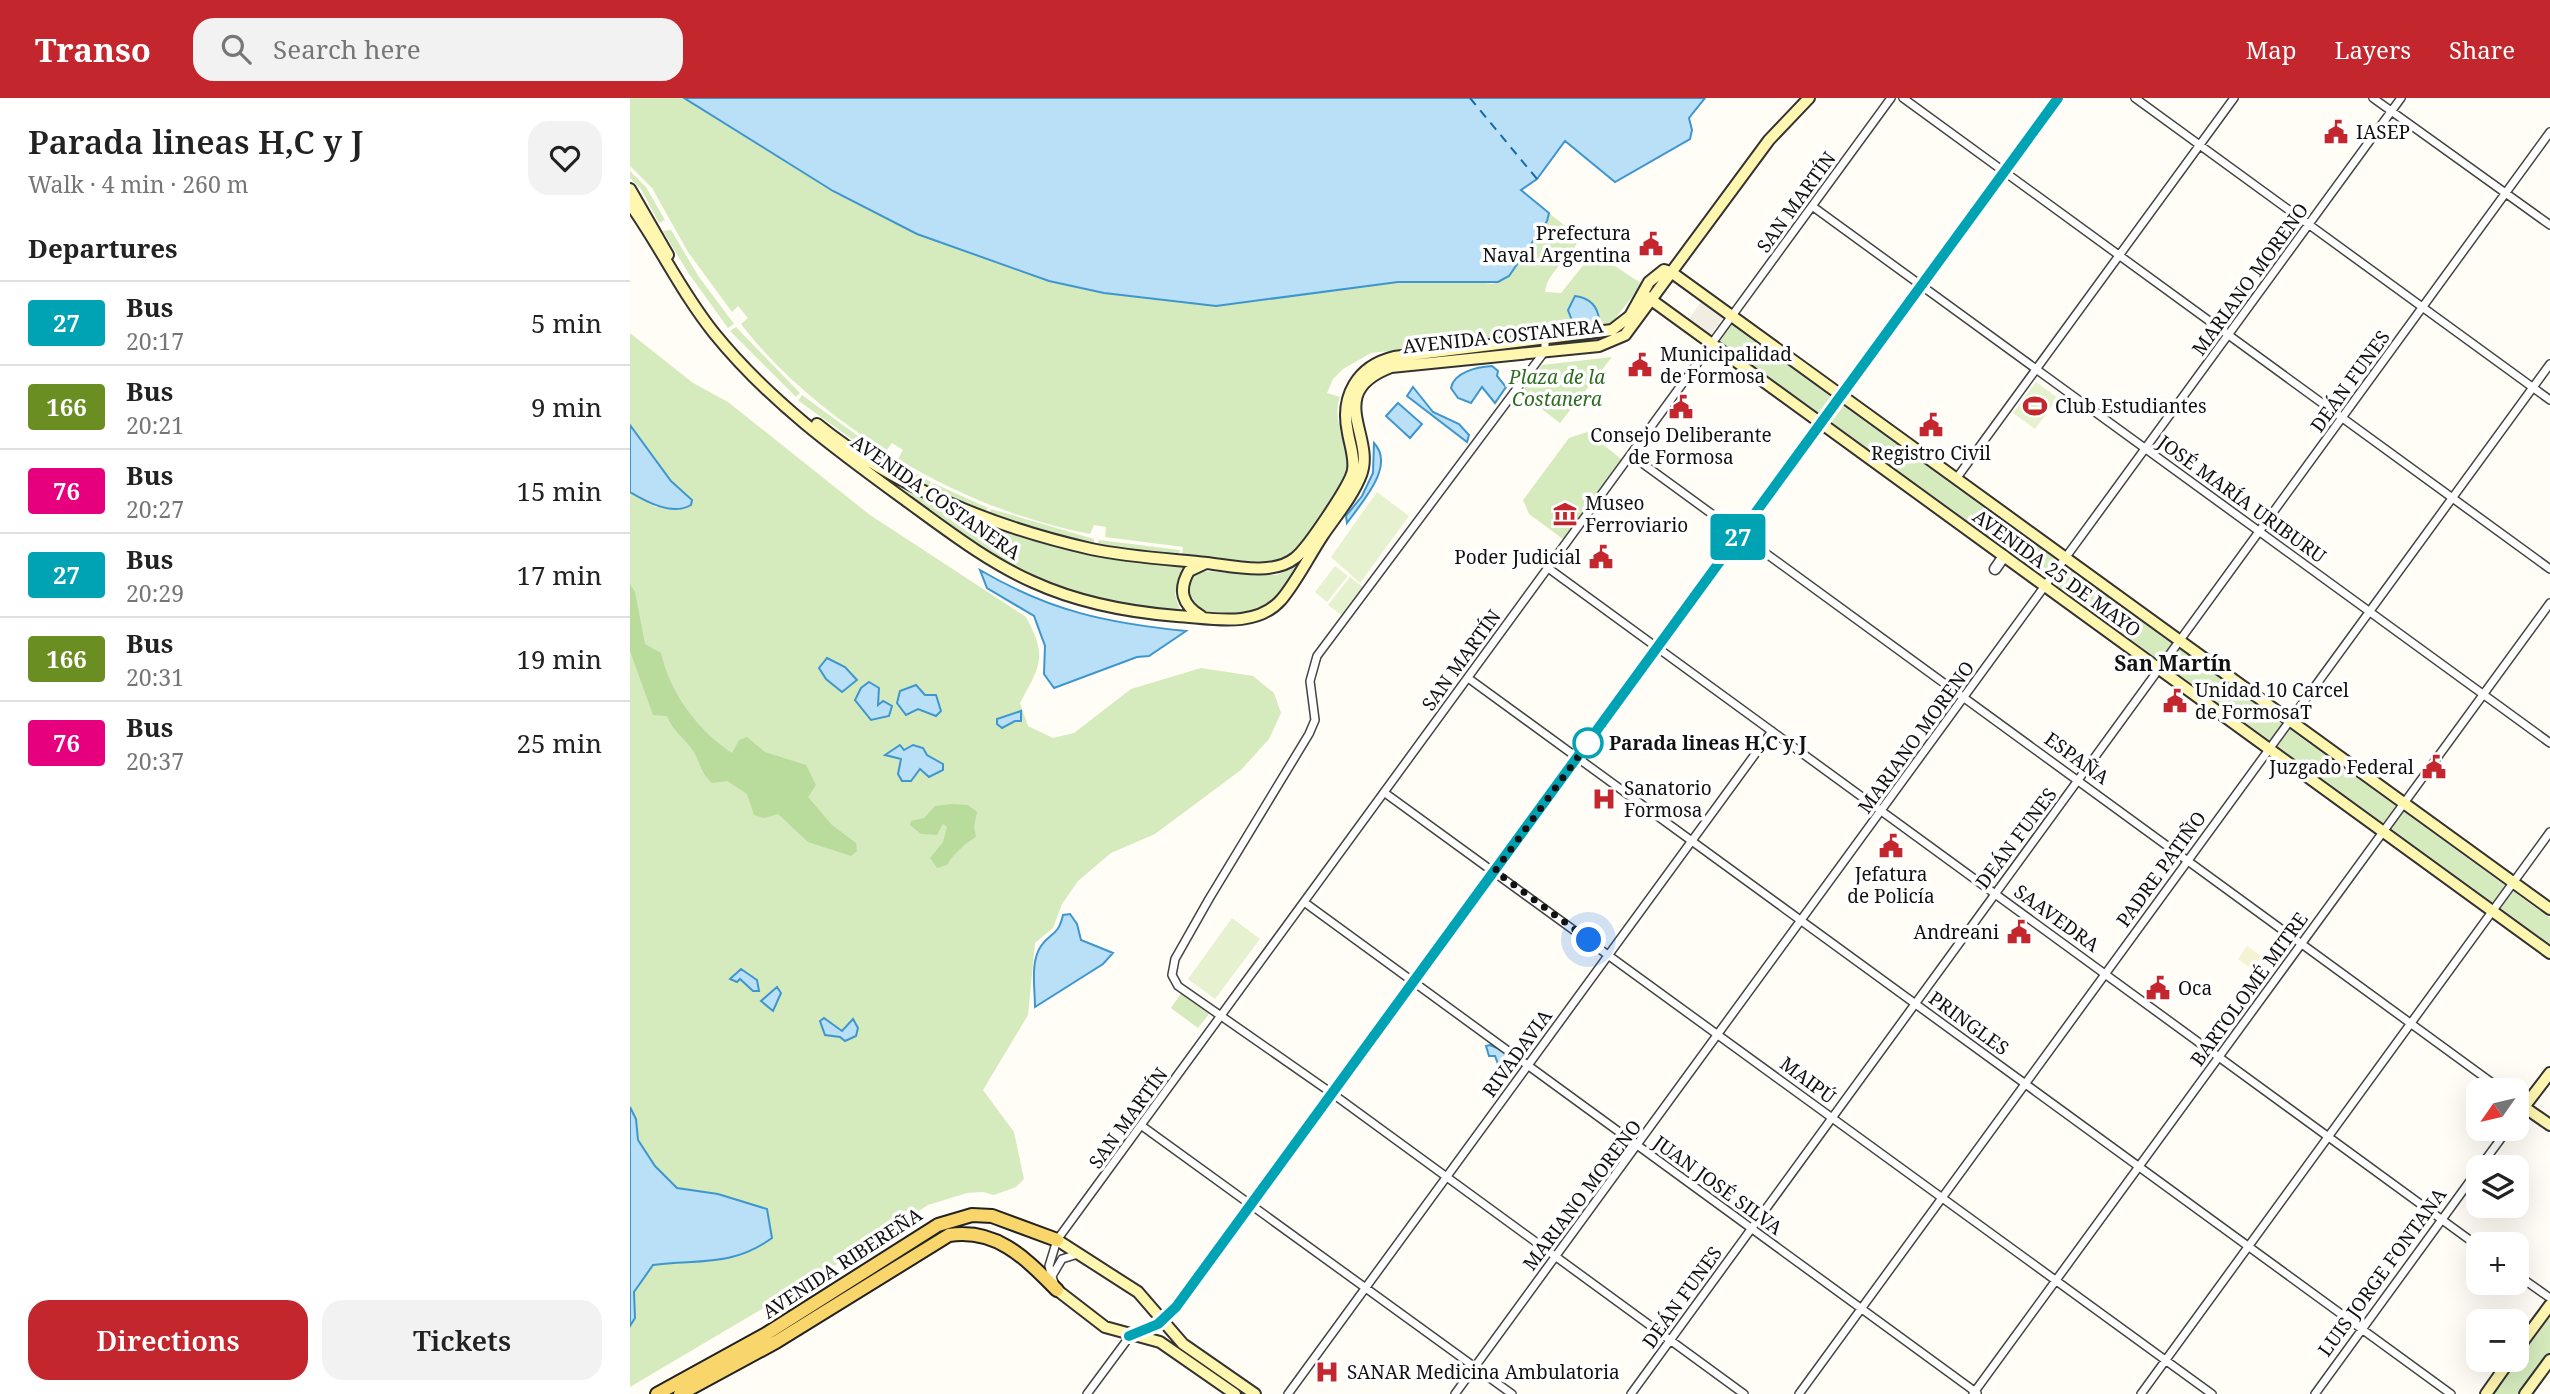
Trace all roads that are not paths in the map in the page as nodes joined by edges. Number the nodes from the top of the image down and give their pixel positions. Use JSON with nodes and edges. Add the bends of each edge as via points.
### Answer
{"nodes":[{"id":1,"x":1800,"y":98,"type":"edge"},
{"id":2,"x":1809,"y":98,"type":"edge"},
{"id":3,"x":1891,"y":98,"type":"edge"},
{"id":4,"x":1903,"y":98,"type":"edge"},
{"id":5,"x":2058,"y":98,"type":"edge"},
{"id":6,"x":2135,"y":98,"type":"edge"},
{"id":7,"x":2234,"y":98,"type":"edge"},
{"id":8,"x":2373,"y":98,"type":"edge"},
{"id":9,"x":2401,"y":98,"type":"edge"},
{"id":10,"x":2391,"y":111,"type":"junction"},
{"id":11,"x":2550,"y":132,"type":"edge"},
{"id":12,"x":2199,"y":146,"type":"junction"},
{"id":13,"x":2004,"y":172,"type":"junction"},
{"id":14,"x":630,"y":189,"type":"edge"},
{"id":15,"x":2506,"y":193,"type":"junction"},
{"id":16,"x":630,"y":204,"type":"edge"},
{"id":17,"x":1812,"y":206,"type":"junction"},
{"id":18,"x":2550,"y":225,"type":"edge"},
{"id":19,"x":2308,"y":226,"type":"junction"},
{"id":20,"x":2119,"y":255,"type":"junction"},
{"id":21,"x":666,"y":258,"type":"junction"},
{"id":22,"x":1667,"y":271,"type":"junction"},
{"id":23,"x":1921,"y":285,"type":"junction"},
{"id":24,"x":1648,"y":298,"type":"junction"},
{"id":25,"x":2423,"y":307,"type":"junction"},
{"id":26,"x":1732,"y":316,"type":"junction"},
{"id":27,"x":2229,"y":335,"type":"junction"},
{"id":28,"x":1712,"y":344,"type":"junction"},
{"id":29,"x":1545,"y":345,"type":"junction"},
{"id":30,"x":2550,"y":364,"type":"edge"},
{"id":31,"x":2037,"y":369,"type":"junction"},
{"id":32,"x":2533,"y":387,"type":"junction"},
{"id":33,"x":1842,"y":396,"type":"junction"},
{"id":34,"x":2550,"y":400,"type":"edge"},
{"id":35,"x":2343,"y":418,"type":"junction"},
{"id":36,"x":1821,"y":424,"type":"junction"},
{"id":37,"x":2146,"y":449,"type":"junction"},
{"id":38,"x":1631,"y":455,"type":"junction"},
{"id":39,"x":1956,"y":479,"type":"junction"},
{"id":40,"x":2452,"y":498,"type":"junction"},
{"id":41,"x":2260,"y":532,"type":"junction"},
{"id":42,"x":1740,"y":535,"type":"junction"},
{"id":43,"x":2004,"y":556,"type":"junction"},
{"id":44,"x":2066,"y":559,"type":"junction"},
{"id":45,"x":1207,"y":563,"type":"junction"},
{"id":46,"x":1548,"y":568,"type":"junction"},
{"id":47,"x":1995,"y":569,"type":"dead end"},
{"id":48,"x":2550,"y":569,"type":"edge"},
{"id":49,"x":2046,"y":586,"type":"junction"},
{"id":50,"x":2550,"y":603,"type":"edge"},
{"id":51,"x":2370,"y":610,"type":"junction"},
{"id":52,"x":1205,"y":618,"type":"junction"},
{"id":53,"x":2180,"y":641,"type":"junction"},
{"id":54,"x":1658,"y":647,"type":"junction"},
{"id":55,"x":2160,"y":669,"type":"junction"},
{"id":56,"x":1468,"y":678,"type":"junction"},
{"id":57,"x":2483,"y":694,"type":"junction"},
{"id":58,"x":1965,"y":698,"type":"junction"},
{"id":59,"x":2290,"y":721,"type":"junction"},
{"id":60,"x":1772,"y":730,"type":"junction"},
{"id":61,"x":2550,"y":743,"type":"edge"},
{"id":62,"x":2270,"y":749,"type":"junction"},
{"id":63,"x":1578,"y":757,"type":"junction"},
{"id":64,"x":2079,"y":781,"type":"junction"},
{"id":65,"x":1385,"y":793,"type":"junction"},
{"id":66,"x":2404,"y":804,"type":"junction"},
{"id":67,"x":1882,"y":811,"type":"junction"},
{"id":68,"x":2383,"y":832,"type":"junction"},
{"id":69,"x":2550,"y":832,"type":"edge"},
{"id":70,"x":1691,"y":841,"type":"junction"},
{"id":71,"x":2187,"y":860,"type":"junction"},
{"id":72,"x":1495,"y":871,"type":"junction"},
{"id":73,"x":2513,"y":883,"type":"junction"},
{"id":74,"x":1995,"y":893,"type":"junction"},
{"id":75,"x":1304,"y":902,"type":"junction"},
{"id":76,"x":2550,"y":909,"type":"edge"},
{"id":77,"x":2492,"y":911,"type":"junction"},
{"id":78,"x":1802,"y":920,"type":"junction"},
{"id":79,"x":2302,"y":943,"type":"junction"},
{"id":80,"x":2550,"y":953,"type":"edge"},
{"id":81,"x":1608,"y":954,"type":"junction"},
{"id":82,"x":2106,"y":973,"type":"junction"},
{"id":83,"x":1414,"y":982,"type":"junction"},
{"id":84,"x":1915,"y":1004,"type":"junction"},
{"id":85,"x":1222,"y":1017,"type":"junction"},
{"id":86,"x":2411,"y":1023,"type":"junction"},
{"id":87,"x":1719,"y":1033,"type":"junction"},
{"id":88,"x":2219,"y":1057,"type":"junction"},
{"id":89,"x":1528,"y":1065,"type":"junction"},
{"id":90,"x":2550,"y":1073,"type":"edge"},
{"id":91,"x":2486,"y":1078,"type":"edge"},
{"id":92,"x":2026,"y":1083,"type":"junction"},
{"id":93,"x":1333,"y":1094,"type":"junction"},
{"id":94,"x":2529,"y":1095,"type":"edge"},
{"id":95,"x":2529,"y":1110,"type":"edge"},
{"id":96,"x":1831,"y":1117,"type":"junction"},
{"id":97,"x":2550,"y":1125,"type":"edge"},
{"id":98,"x":1142,"y":1126,"type":"junction"},
{"id":99,"x":2328,"y":1136,"type":"junction"},
{"id":100,"x":1639,"y":1146,"type":"junction"},
{"id":101,"x":2139,"y":1167,"type":"junction"},
{"id":102,"x":1446,"y":1177,"type":"junction"},
{"id":103,"x":2466,"y":1186,"type":"edge"},
{"id":104,"x":1942,"y":1197,"type":"junction"},
{"id":105,"x":1252,"y":1205,"type":"junction"},
{"id":106,"x":2441,"y":1220,"type":"junction"},
{"id":107,"x":1752,"y":1229,"type":"junction"},
{"id":108,"x":2466,"y":1238,"type":"edge"},
{"id":109,"x":1057,"y":1240,"type":"junction"},
{"id":110,"x":2248,"y":1247,"type":"junction"},
{"id":111,"x":1079,"y":1254,"type":"junction"},
{"id":112,"x":1556,"y":1256,"type":"junction"},
{"id":113,"x":1052,"y":1277,"type":"junction"},
{"id":114,"x":2056,"y":1280,"type":"junction"},
{"id":115,"x":2529,"y":1283,"type":"edge"},
{"id":116,"x":1367,"y":1288,"type":"junction"},
{"id":117,"x":1057,"y":1290,"type":"junction"},
{"id":118,"x":2550,"y":1298,"type":"edge"},
{"id":119,"x":2550,"y":1305,"type":"edge"},
{"id":120,"x":1861,"y":1309,"type":"junction"},
{"id":121,"x":1164,"y":1320,"type":"junction"},
{"id":122,"x":2362,"y":1330,"type":"junction"},
{"id":123,"x":2529,"y":1333,"type":"edge"},
{"id":124,"x":1129,"y":1336,"type":"junction"},
{"id":125,"x":1670,"y":1340,"type":"junction"},
{"id":126,"x":1186,"y":1353,"type":"junction"},
{"id":127,"x":2165,"y":1360,"type":"junction"},
{"id":128,"x":2550,"y":1360,"type":"edge"},
{"id":129,"x":1475,"y":1367,"type":"junction"},
{"id":130,"x":2502,"y":1372,"type":"edge"},
{"id":131,"x":1976,"y":1393,"type":"edge"},
{"id":132,"x":657,"y":1394,"type":"edge"},
{"id":133,"x":680,"y":1394,"type":"edge"},
{"id":134,"x":1087,"y":1394,"type":"edge"},
{"id":135,"x":1235,"y":1394,"type":"edge"},
{"id":136,"x":1255,"y":1394,"type":"edge"},
{"id":137,"x":1288,"y":1394,"type":"edge"},
{"id":138,"x":1455,"y":1394,"type":"edge"},
{"id":139,"x":1512,"y":1394,"type":"edge"},
{"id":140,"x":1631,"y":1394,"type":"edge"},
{"id":141,"x":1744,"y":1394,"type":"edge"},
{"id":142,"x":1799,"y":1394,"type":"edge"},
{"id":143,"x":2141,"y":1394,"type":"edge"},
{"id":144,"x":2212,"y":1394,"type":"edge"},
{"id":145,"x":2315,"y":1394,"type":"edge"},
{"id":146,"x":2451,"y":1394,"type":"edge"},
{"id":147,"x":2486,"y":1394,"type":"edge"},
{"id":148,"x":2525,"y":1394,"type":"edge"}],
"edges":[{"from":1,"to":22,"type":"main road","name":"AVENIDA COSTANERA","via":[[1763,136]]},
{"from":2,"to":22,"type":"main road","name":"AVENIDA COSTANERA","via":[[1769,140]]},
{"from":3,"to":17,"type":"street","name":"SAN MARTÍN"},
{"from":4,"to":13,"type":"street"},
{"from":5,"to":13,"type":"street"},
{"from":6,"to":12,"type":"street"},
{"from":7,"to":12,"type":"street"},
{"from":8,"to":10,"type":"street"},
{"from":9,"to":10,"type":"street","name":"MARIANO MORENO"},
{"from":10,"to":15,"type":"street"},
{"from":10,"to":19,"type":"street","name":"MARIANO MORENO"},
{"from":11,"to":15,"type":"street","name":"DEÁN FUNES"},
{"from":12,"to":19,"type":"street"},
{"from":12,"to":20,"type":"street"},
{"from":13,"to":20,"type":"street"},
{"from":13,"to":23,"type":"street"},
{"from":14,"to":21,"type":"main road","name":"AVENIDA COSTANERA"},
{"from":15,"to":18,"type":"street"},
{"from":15,"to":25,"type":"street","name":"DEÁN FUNES"},
{"from":16,"to":21,"type":"main road","name":"AVENIDA COSTANERA"},
{"from":17,"to":23,"type":"street","name":"JOSÉ MARÍA URIBURU"},
{"from":17,"to":26,"type":"street","name":"SAN MARTÍN"},
{"from":19,"to":25,"type":"street"},
{"from":19,"to":27,"type":"street","name":"MARIANO MORENO"},
{"from":20,"to":27,"type":"street"},
{"from":20,"to":31,"type":"street"},
{"from":21,"to":45,"type":"main road","name":"AVENIDA COSTANERA","via":[[745,360],[777,391],[824,430],[901,478],[962,509],[1045,537],[1118,554]]},
{"from":21,"to":52,"type":"main road","name":"AVENIDA COSTANERA","via":[[714,332],[780,403],[965,543],[1021,576],[1072,597],[1125,610]]},
{"from":22,"to":24,"type":"main road","name":"AVENIDA COSTANERA"},
{"from":22,"to":26,"type":"main road","name":"AVENIDA 25 DE MAYO"},
{"from":23,"to":31,"type":"street","name":"JOSÉ MARÍA URIBURU"},
{"from":23,"to":33,"type":"street"},
{"from":24,"to":28,"type":"main road","name":"AVENIDA 25 DE MAYO"},
{"from":24,"to":29,"type":"main road","name":"AVENIDA COSTANERA","via":[[1612,330]]},
{"from":25,"to":32,"type":"street"},
{"from":25,"to":35,"type":"street","name":"DEÁN FUNES"},
{"from":26,"to":28,"type":"street","name":"SAN MARTÍN"},
{"from":26,"to":33,"type":"main road","name":"AVENIDA 25 DE MAYO"},
{"from":27,"to":35,"type":"street"},
{"from":27,"to":37,"type":"street","name":"MARIANO MORENO"},
{"from":28,"to":36,"type":"main road","name":"AVENIDA 25 DE MAYO"},
{"from":28,"to":38,"type":"street","name":"SAN MARTÍN"},
{"from":29,"to":45,"type":"main road","name":"AVENIDA COSTANERA","via":[[1394,357],[1376,363],[1358,377],[1348,395],[1345,418],[1353,471],[1305,549],[1273,567]]},
{"from":29,"to":52,"type":"main road","name":"AVENIDA COSTANERA","via":[[1391,367],[1370,378],[1354,414],[1363,452],[1362,473],[1283,597],[1251,618]]},
{"from":29,"to":85,"type":"street","via":[[1317,656],[1310,681],[1315,720],[1310,734],[1172,967],[1178,986]]},
{"from":30,"to":32,"type":"street","name":"PADRE PATIÑO"},
{"from":31,"to":37,"type":"street","name":"JOSÉ MARÍA URIBURU"},
{"from":31,"to":39,"type":"street"},
{"from":32,"to":34,"type":"street"},
{"from":32,"to":40,"type":"street","name":"PADRE PATIÑO"},
{"from":33,"to":36,"type":"street"},
{"from":33,"to":39,"type":"main road","name":"AVENIDA 25 DE MAYO"},
{"from":35,"to":40,"type":"street"},
{"from":35,"to":41,"type":"street","name":"DEÁN FUNES"},
{"from":36,"to":42,"type":"street"},
{"from":36,"to":43,"type":"main road","name":"AVENIDA 25 DE MAYO"},
{"from":37,"to":41,"type":"street","name":"JOSÉ MARÍA URIBURU"},
{"from":37,"to":44,"type":"street","name":"MARIANO MORENO"},
{"from":38,"to":42,"type":"street","name":"ESPAÑA"},
{"from":38,"to":46,"type":"street","name":"SAN MARTÍN"},
{"from":39,"to":44,"type":"main road","name":"AVENIDA 25 DE MAYO"},
{"from":40,"to":48,"type":"street"},
{"from":40,"to":51,"type":"street","name":"PADRE PATIÑO"},
{"from":41,"to":51,"type":"street","name":"JOSÉ MARÍA URIBURU"},
{"from":41,"to":53,"type":"street","name":"DEÁN FUNES"},
{"from":42,"to":54,"type":"street"},
{"from":42,"to":58,"type":"street","name":"ESPAÑA"},
{"from":43,"to":47,"type":"street"},
{"from":43,"to":49,"type":"main road","name":"AVENIDA 25 DE MAYO"},
{"from":44,"to":49,"type":"street","name":"MARIANO MORENO"},
{"from":44,"to":53,"type":"main road","name":"AVENIDA 25 DE MAYO"},
{"from":45,"to":52,"type":"main road","via":[[1189,571],[1182,589],[1186,605]]},
{"from":46,"to":54,"type":"street","name":"SAAVEDRA"},
{"from":46,"to":56,"type":"street","name":"SAN MARTÍN"},
{"from":49,"to":55,"type":"main road","name":"AVENIDA 25 DE MAYO"},
{"from":49,"to":58,"type":"street","name":"MARIANO MORENO"},
{"from":50,"to":57,"type":"street","name":"BARTOLOMÉ MITRE"},
{"from":51,"to":57,"type":"street","name":"JOSÉ MARÍA URIBURU"},
{"from":51,"to":59,"type":"street","name":"PADRE PATIÑO"},
{"from":53,"to":55,"type":"street","name":"DEÁN FUNES"},
{"from":53,"to":59,"type":"main road","name":"AVENIDA 25 DE MAYO"},
{"from":54,"to":60,"type":"street","name":"SAAVEDRA"},
{"from":54,"to":63,"type":"street"},
{"from":55,"to":62,"type":"main road","name":"AVENIDA 25 DE MAYO"},
{"from":55,"to":64,"type":"street","name":"DEÁN FUNES"},
{"from":56,"to":63,"type":"street","name":"PRINGLES"},
{"from":56,"to":65,"type":"street","name":"SAN MARTÍN"},
{"from":57,"to":61,"type":"street","name":"JOSÉ MARÍA URIBURU"},
{"from":57,"to":66,"type":"street","name":"BARTOLOMÉ MITRE"},
{"from":58,"to":64,"type":"street","name":"ESPAÑA"},
{"from":58,"to":67,"type":"street","name":"MARIANO MORENO"},
{"from":59,"to":62,"type":"street","name":"PADRE PATIÑO"},
{"from":59,"to":66,"type":"main road","name":"AVENIDA 25 DE MAYO"},
{"from":60,"to":67,"type":"street","name":"SAAVEDRA"},
{"from":60,"to":70,"type":"street","name":"RIVADAVIA"},
{"from":62,"to":68,"type":"main road","name":"AVENIDA 25 DE MAYO"},
{"from":62,"to":71,"type":"street","name":"PADRE PATIÑO"},
{"from":63,"to":70,"type":"street","name":"PRINGLES"},
{"from":63,"to":72,"type":"street"},
{"from":64,"to":71,"type":"street","name":"ESPAÑA"},
{"from":64,"to":74,"type":"street","name":"DEÁN FUNES"},
{"from":65,"to":72,"type":"street","name":"MAIPÚ"},
{"from":65,"to":75,"type":"street","name":"SAN MARTÍN"},
{"from":66,"to":68,"type":"street","name":"BARTOLOMÉ MITRE"},
{"from":66,"to":73,"type":"main road","name":"AVENIDA 25 DE MAYO"},
{"from":67,"to":74,"type":"street","name":"SAAVEDRA"},
{"from":67,"to":78,"type":"street","name":"MARIANO MORENO"},
{"from":68,"to":77,"type":"main road","name":"AVENIDA 25 DE MAYO"},
{"from":68,"to":79,"type":"street","name":"BARTOLOMÉ MITRE"},
{"from":69,"to":73,"type":"street"},
{"from":70,"to":78,"type":"street","name":"PRINGLES"},
{"from":70,"to":81,"type":"street","name":"RIVADAVIA"},
{"from":71,"to":79,"type":"street","name":"ESPAÑA"},
{"from":71,"to":82,"type":"street","name":"PADRE PATIÑO"},
{"from":72,"to":81,"type":"street","name":"MAIPÚ"},
{"from":72,"to":83,"type":"street"},
{"from":73,"to":76,"type":"main road","name":"AVENIDA 25 DE MAYO"},
{"from":73,"to":77,"type":"street"},
{"from":74,"to":82,"type":"street","name":"SAAVEDRA"},
{"from":74,"to":84,"type":"street","name":"DEÁN FUNES"},
{"from":75,"to":83,"type":"street","name":"JUAN JOSÉ SILVA"},
{"from":75,"to":85,"type":"street","name":"SAN MARTÍN"},
{"from":77,"to":80,"type":"main road","name":"AVENIDA 25 DE MAYO"},
{"from":77,"to":86,"type":"street"},
{"from":78,"to":84,"type":"street","name":"PRINGLES"},
{"from":78,"to":87,"type":"street","name":"MARIANO MORENO"},
{"from":79,"to":86,"type":"street","name":"ESPAÑA"},
{"from":79,"to":88,"type":"street","name":"BARTOLOMÉ MITRE"},
{"from":81,"to":87,"type":"street","name":"MAIPÚ"},
{"from":81,"to":89,"type":"street","name":"RIVADAVIA"},
{"from":82,"to":88,"type":"street","name":"SAAVEDRA"},
{"from":82,"to":92,"type":"street","name":"PADRE PATIÑO"},
{"from":83,"to":89,"type":"street","name":"JUAN JOSÉ SILVA"},
{"from":83,"to":93,"type":"street"},
{"from":84,"to":92,"type":"street","name":"PRINGLES"},
{"from":84,"to":96,"type":"street","name":"DEÁN FUNES"},
{"from":85,"to":93,"type":"street"},
{"from":85,"to":98,"type":"street","name":"SAN MARTÍN"},
{"from":86,"to":91,"type":"street","name":"ESPAÑA"},
{"from":86,"to":99,"type":"street"},
{"from":87,"to":96,"type":"street","name":"MAIPÚ"},
{"from":87,"to":100,"type":"street","name":"MARIANO MORENO"},
{"from":88,"to":99,"type":"street","name":"SAAVEDRA"},
{"from":88,"to":101,"type":"street","name":"BARTOLOMÉ MITRE"},
{"from":89,"to":100,"type":"street","name":"JUAN JOSÉ SILVA"},
{"from":89,"to":102,"type":"street","name":"RIVADAVIA"},
{"from":90,"to":94,"type":"main road"},
{"from":92,"to":101,"type":"street","name":"PRINGLES"},
{"from":92,"to":104,"type":"street","name":"PADRE PATIÑO"},
{"from":93,"to":102,"type":"street"},
{"from":93,"to":105,"type":"street"},
{"from":95,"to":97,"type":"main road"},
{"from":96,"to":104,"type":"street","name":"MAIPÚ"},
{"from":96,"to":107,"type":"street","name":"DEÁN FUNES"},
{"from":98,"to":105,"type":"street"},
{"from":98,"to":109,"type":"street","name":"SAN MARTÍN"},
{"from":99,"to":106,"type":"street","name":"SAAVEDRA"},
{"from":99,"to":110,"type":"street"},
{"from":100,"to":107,"type":"street","name":"JUAN JOSÉ SILVA"},
{"from":100,"to":112,"type":"street","name":"MARIANO MORENO"},
{"from":101,"to":110,"type":"street","name":"PRINGLES"},
{"from":101,"to":114,"type":"street","name":"BARTOLOMÉ MITRE"},
{"from":102,"to":112,"type":"street"},
{"from":102,"to":116,"type":"street","name":"RIVADAVIA"},
{"from":103,"to":106,"type":"street","name":"LUIS JORGE FONTANA"},
{"from":104,"to":114,"type":"street","name":"MAIPÚ"},
{"from":104,"to":120,"type":"street","name":"PADRE PATIÑO"},
{"from":105,"to":116,"type":"street"},
{"from":105,"to":121,"type":"street"},
{"from":106,"to":108,"type":"street","name":"SAAVEDRA"},
{"from":106,"to":122,"type":"street","name":"LUIS JORGE FONTANA"},
{"from":107,"to":120,"type":"street","name":"JUAN JOSÉ SILVA"},
{"from":107,"to":125,"type":"street","name":"DEÁN FUNES"},
{"from":109,"to":111,"type":"main road"},
{"from":109,"to":113,"type":"street","via":[[1050,1257]]},
{"from":109,"to":132,"type":"main road","name":"AVENIDA RIBEREÑA","via":[[992,1216],[972,1215],[945,1222],[766,1334]]},
{"from":110,"to":122,"type":"street","name":"PRINGLES"},
{"from":110,"to":127,"type":"street"},
{"from":111,"to":113,"type":"street","via":[[1062,1259]]},
{"from":111,"to":121,"type":"main road","via":[[1138,1292]]},
{"from":112,"to":125,"type":"street"},
{"from":112,"to":129,"type":"street","name":"MARIANO MORENO"},
{"from":113,"to":117,"type":"street"},
{"from":114,"to":127,"type":"street","name":"MAIPÚ"},
{"from":114,"to":131,"type":"street","name":"BARTOLOMÉ MITRE"},
{"from":115,"to":118,"type":"street"},
{"from":116,"to":129,"type":"street"},
{"from":116,"to":137,"type":"street","name":"RIVADAVIA"},
{"from":117,"to":124,"type":"main road","via":[[1105,1327]]},
{"from":117,"to":133,"type":"main road","name":"AVENIDA RIBEREÑA","via":[[1004,1244],[978,1234],[948,1235],[770,1345]]},
{"from":119,"to":123,"type":"main road"},
{"from":120,"to":131,"type":"street","name":"JUAN JOSÉ SILVA"},
{"from":120,"to":142,"type":"street","name":"PADRE PATIÑO"},
{"from":121,"to":124,"type":"street"},
{"from":121,"to":126,"type":"main road"},
{"from":122,"to":145,"type":"street","name":"LUIS JORGE FONTANA"},
{"from":122,"to":146,"type":"street","name":"PRINGLES"},
{"from":124,"to":126,"type":"main road"},
{"from":124,"to":134,"type":"street"},
{"from":125,"to":140,"type":"street","name":"DEÁN FUNES"},
{"from":125,"to":141,"type":"street"},
{"from":126,"to":135,"type":"main road"},
{"from":126,"to":136,"type":"main road"},
{"from":127,"to":143,"type":"street"},
{"from":127,"to":144,"type":"street","name":"MAIPÚ"},
{"from":128,"to":148,"type":"main road"},
{"from":129,"to":138,"type":"street","name":"MARIANO MORENO"},
{"from":129,"to":139,"type":"street"},
{"from":130,"to":147,"type":"main road"}]}
